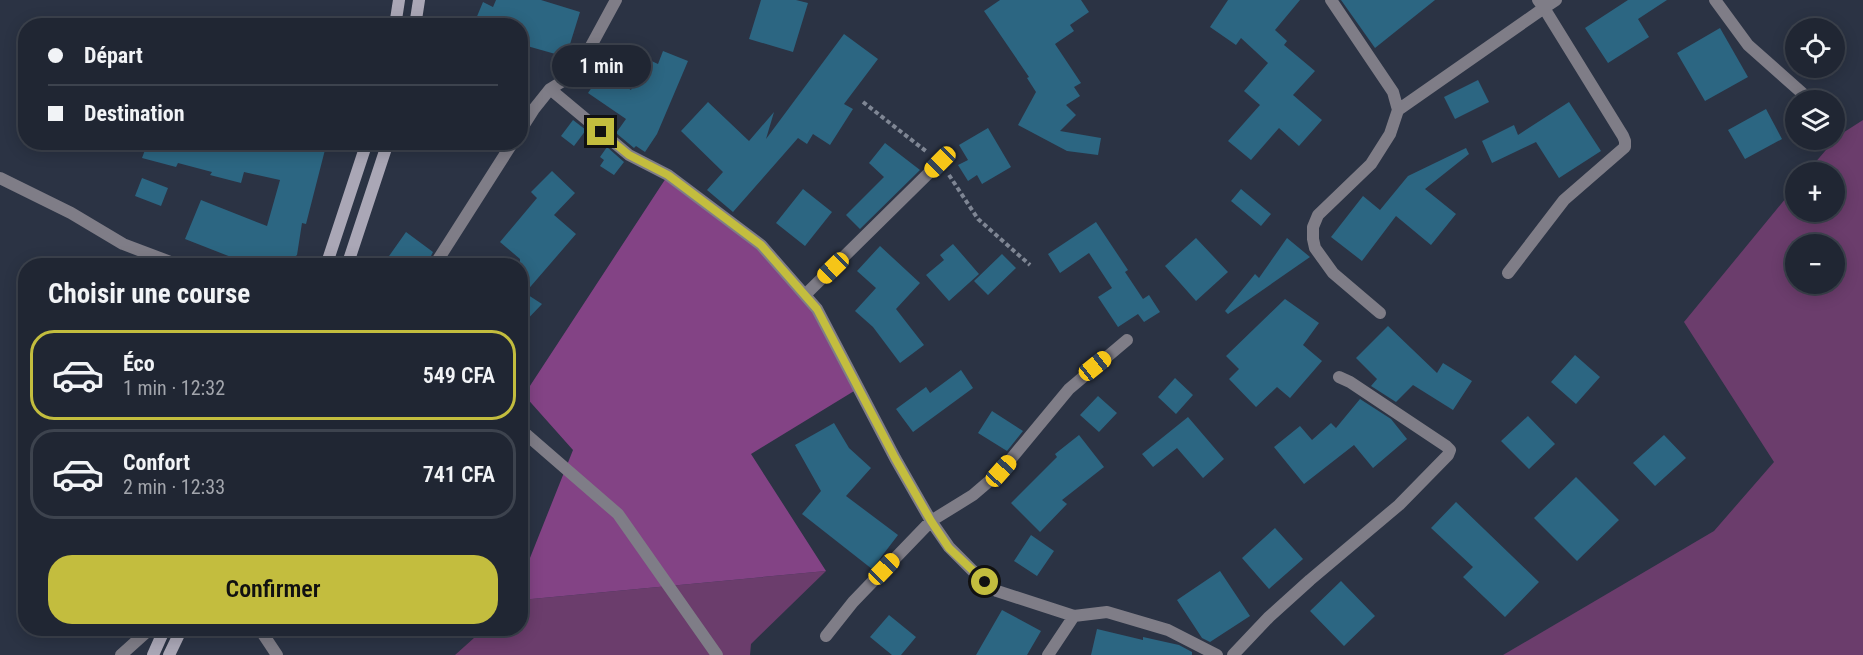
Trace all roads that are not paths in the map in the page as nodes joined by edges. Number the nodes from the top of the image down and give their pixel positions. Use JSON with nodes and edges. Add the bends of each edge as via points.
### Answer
{"nodes":[{"id":1,"x":399,"y":0,"type":"edge"},
{"id":2,"x":419,"y":0,"type":"edge"},
{"id":3,"x":615,"y":0,"type":"edge"},
{"id":4,"x":1331,"y":0,"type":"edge"},
{"id":5,"x":1556,"y":0,"type":"edge"},
{"id":6,"x":1715,"y":0,"type":"edge"},
{"id":7,"x":1541,"y":4,"type":"edge"},
{"id":8,"x":396,"y":18,"type":"edge"},
{"id":9,"x":416,"y":18,"type":"edge"},
{"id":10,"x":550,"y":89,"type":"junction"},
{"id":11,"x":1799,"y":90,"type":"edge"},
{"id":12,"x":1398,"y":110,"type":"junction"},
{"id":13,"x":528,"y":118,"type":"edge"},
{"id":14,"x":364,"y":150,"type":"edge"},
{"id":15,"x":385,"y":150,"type":"edge"},
{"id":16,"x":508,"y":150,"type":"edge"},
{"id":17,"x":940,"y":162,"type":"road end"},
{"id":18,"x":0,"y":178,"type":"edge"},
{"id":19,"x":160,"y":258,"type":"edge"},
{"id":20,"x":329,"y":258,"type":"edge"},
{"id":21,"x":350,"y":258,"type":"edge"},
{"id":22,"x":439,"y":258,"type":"edge"},
{"id":23,"x":1508,"y":273,"type":"dead end"},
{"id":24,"x":806,"y":294,"type":"junction"},
{"id":25,"x":1380,"y":313,"type":"dead end"},
{"id":26,"x":1127,"y":340,"type":"dead end"},
{"id":27,"x":1339,"y":377,"type":"dead end"},
{"id":28,"x":528,"y":436,"type":"edge"},
{"id":29,"x":931,"y":521,"type":"junction"},
{"id":30,"x":1074,"y":616,"type":"junction"},
{"id":31,"x":142,"y":636,"type":"edge"},
{"id":32,"x":161,"y":636,"type":"edge"},
{"id":33,"x":178,"y":636,"type":"edge"},
{"id":34,"x":264,"y":636,"type":"edge"},
{"id":35,"x":826,"y":636,"type":"dead end"},
{"id":36,"x":121,"y":655,"type":"edge"},
{"id":37,"x":153,"y":655,"type":"edge"},
{"id":38,"x":169,"y":655,"type":"edge"},
{"id":39,"x":277,"y":655,"type":"edge"},
{"id":40,"x":717,"y":655,"type":"edge"},
{"id":41,"x":1048,"y":655,"type":"edge"},
{"id":42,"x":1217,"y":655,"type":"edge"},
{"id":43,"x":1233,"y":655,"type":"edge"}],
"edges":[{"from":1,"to":8,"type":"main road"},
{"from":2,"to":9,"type":"main road"},
{"from":3,"to":10,"type":"street","via":[[585,57],[568,78]]},
{"from":4,"to":12,"type":"street","via":[[1393,92]]},
{"from":5,"to":7,"type":"street"},
{"from":6,"to":11,"type":"street","via":[[1748,45]]},
{"from":7,"to":12,"type":"street"},
{"from":7,"to":23,"type":"street","via":[[1623,136],[1625,147],[1564,200]]},
{"from":10,"to":13,"type":"street"},
{"from":10,"to":24,"type":"street","via":[[629,155],[668,175],[761,245]]},
{"from":12,"to":25,"type":"street","via":[[1390,134],[1371,164],[1318,215],[1313,227],[1315,248],[1333,273]]},
{"from":14,"to":20,"type":"main road"},
{"from":15,"to":21,"type":"main road"},
{"from":16,"to":22,"type":"street"},
{"from":17,"to":24,"type":"street"},
{"from":18,"to":19,"type":"street","via":[[123,244]]},
{"from":24,"to":29,"type":"street"},
{"from":26,"to":29,"type":"street","via":[[1069,389],[1001,471],[973,495]]},
{"from":27,"to":43,"type":"street","via":[[1446,446],[1448,455],[1400,505],[1310,580]]},
{"from":28,"to":40,"type":"street","via":[[618,514]]},
{"from":29,"to":30,"type":"street","via":[[949,548],[997,591]]},
{"from":29,"to":35,"type":"street"},
{"from":30,"to":41,"type":"street"},
{"from":30,"to":42,"type":"street","via":[[1107,612],[1168,630]]},
{"from":31,"to":36,"type":"street"},
{"from":32,"to":37,"type":"main road"},
{"from":33,"to":38,"type":"main road"},
{"from":34,"to":39,"type":"street"}]}
